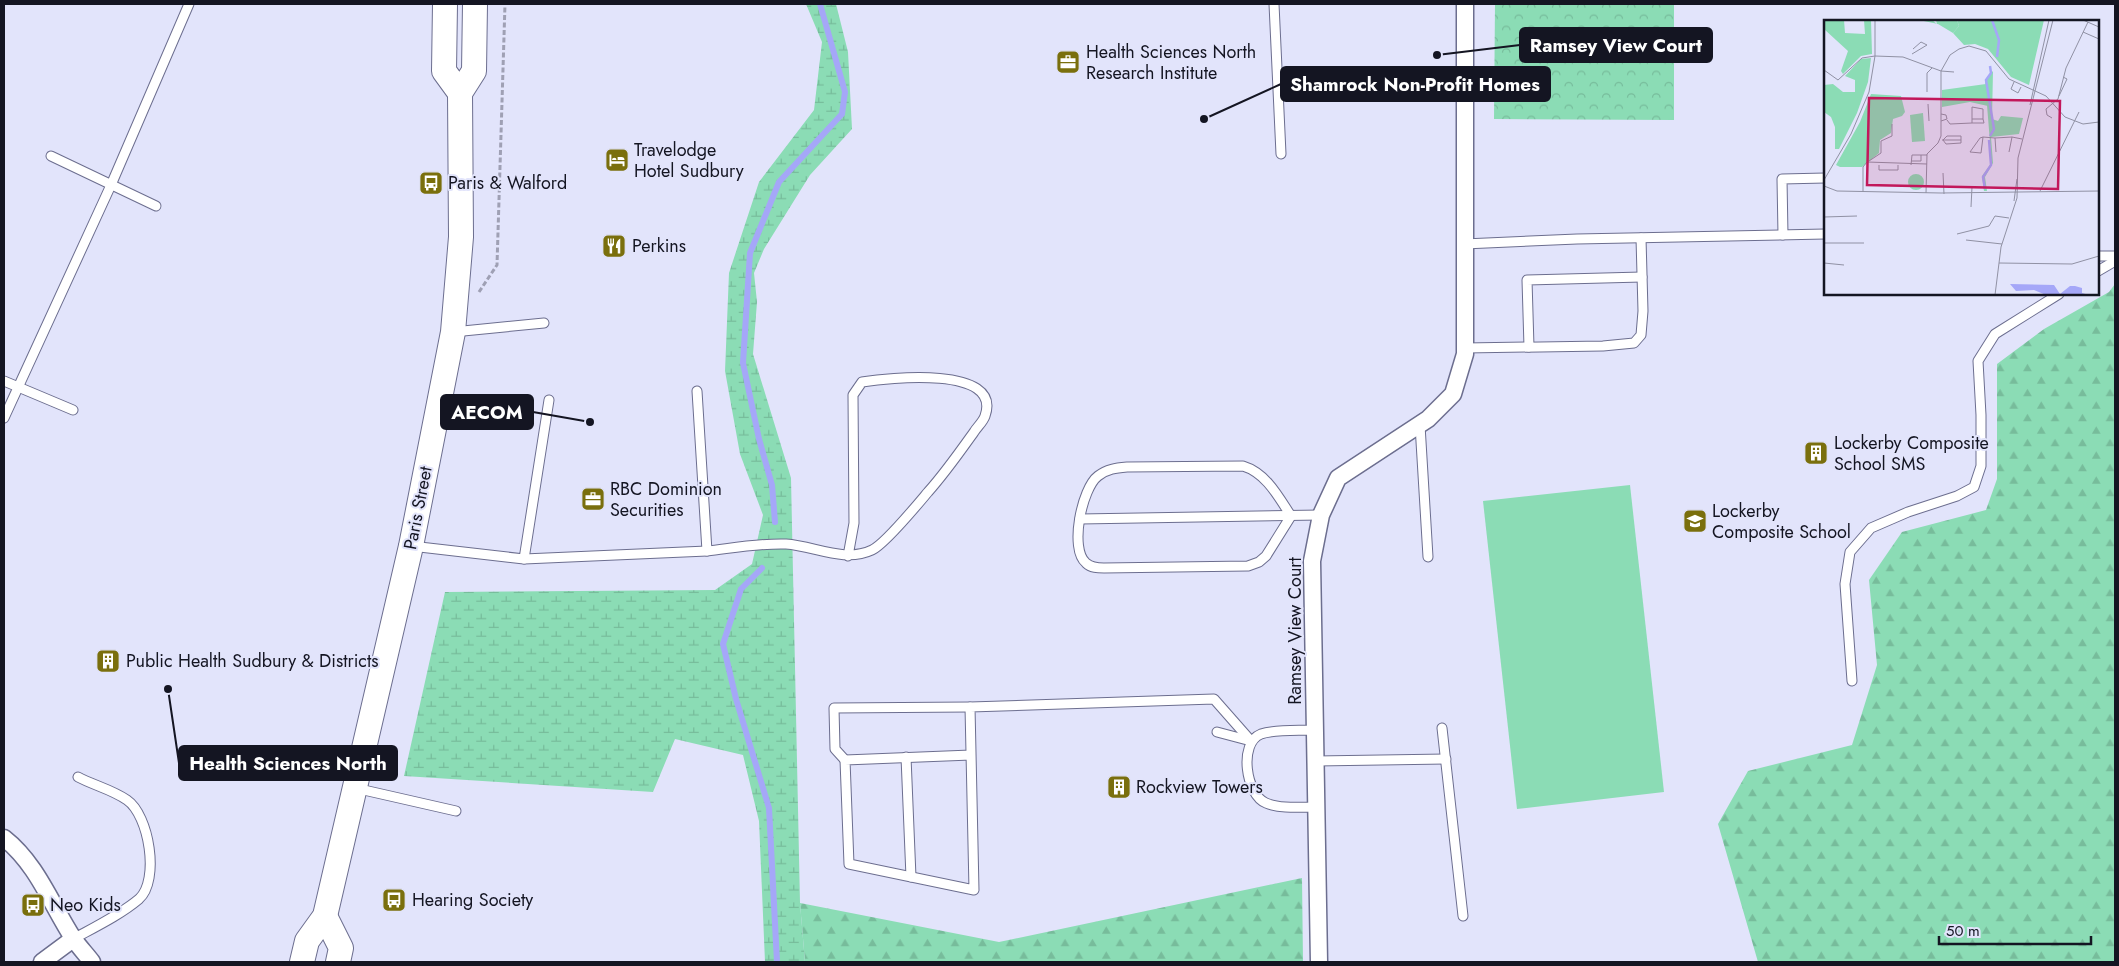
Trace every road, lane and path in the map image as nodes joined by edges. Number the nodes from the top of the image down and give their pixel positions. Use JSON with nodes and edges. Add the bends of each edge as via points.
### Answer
{"nodes":[{"id":1,"x":190,"y":4,"type":"edge"},
{"id":2,"x":445,"y":4,"type":"edge"},
{"id":3,"x":475,"y":4,"type":"edge"},
{"id":4,"x":505,"y":4,"type":"edge"},
{"id":5,"x":1274,"y":4,"type":"edge"},
{"id":6,"x":1464,"y":4,"type":"edge"},
{"id":7,"x":460,"y":93,"type":"junction"},
{"id":8,"x":1281,"y":154,"type":"dead end"},
{"id":9,"x":51,"y":156,"type":"dead end"},
{"id":10,"x":1824,"y":178,"type":"edge"},
{"id":11,"x":111,"y":185,"type":"junction"},
{"id":12,"x":156,"y":206,"type":"dead end"},
{"id":13,"x":1824,"y":234,"type":"edge"},
{"id":14,"x":1783,"y":235,"type":"junction"},
{"id":15,"x":1642,"y":238,"type":"junction"},
{"id":16,"x":1464,"y":244,"type":"junction"},
{"id":17,"x":2099,"y":256,"type":"edge"},
{"id":18,"x":2115,"y":256,"type":"edge"},
{"id":19,"x":2115,"y":261,"type":"edge"},
{"id":20,"x":2099,"y":270,"type":"edge"},
{"id":21,"x":1642,"y":277,"type":"junction"},
{"id":22,"x":477,"y":294,"type":"dead end"},
{"id":23,"x":2057,"y":295,"type":"edge"},
{"id":24,"x":544,"y":323,"type":"dead end"},
{"id":25,"x":453,"y":332,"type":"junction"},
{"id":26,"x":1529,"y":347,"type":"junction"},
{"id":27,"x":1465,"y":348,"type":"junction"},
{"id":28,"x":4,"y":381,"type":"edge"},
{"id":29,"x":18,"y":387,"type":"junction"},
{"id":30,"x":697,"y":390,"type":"dead end"},
{"id":31,"x":549,"y":400,"type":"dead end"},
{"id":32,"x":73,"y":410,"type":"dead end"},
{"id":33,"x":4,"y":418,"type":"edge"},
{"id":34,"x":1420,"y":425,"type":"junction"},
{"id":35,"x":1321,"y":515,"type":"junction"},
{"id":36,"x":1291,"y":516,"type":"junction"},
{"id":37,"x":1080,"y":519,"type":"junction"},
{"id":38,"x":411,"y":546,"type":"junction"},
{"id":39,"x":707,"y":550,"type":"junction"},
{"id":40,"x":848,"y":556,"type":"junction"},
{"id":41,"x":1428,"y":557,"type":"dead end"},
{"id":42,"x":524,"y":559,"type":"junction"},
{"id":43,"x":1852,"y":681,"type":"dead end"},
{"id":44,"x":970,"y":707,"type":"junction"},
{"id":45,"x":1442,"y":728,"type":"dead end"},
{"id":46,"x":1315,"y":730,"type":"junction"},
{"id":47,"x":1217,"y":732,"type":"dead end"},
{"id":48,"x":1251,"y":741,"type":"junction"},
{"id":49,"x":971,"y":755,"type":"junction"},
{"id":50,"x":906,"y":758,"type":"junction"},
{"id":51,"x":1446,"y":759,"type":"junction"},
{"id":52,"x":845,"y":760,"type":"junction"},
{"id":53,"x":1316,"y":761,"type":"junction"},
{"id":54,"x":78,"y":777,"type":"dead end"},
{"id":55,"x":355,"y":788,"type":"junction"},
{"id":56,"x":1316,"y":807,"type":"junction"},
{"id":57,"x":456,"y":811,"type":"dead end"},
{"id":58,"x":4,"y":838,"type":"edge"},
{"id":59,"x":911,"y":876,"type":"junction"},
{"id":60,"x":325,"y":916,"type":"junction"},
{"id":61,"x":1463,"y":916,"type":"dead end"},
{"id":62,"x":73,"y":939,"type":"junction"},
{"id":63,"x":42,"y":962,"type":"edge"},
{"id":64,"x":92,"y":962,"type":"edge"},
{"id":65,"x":302,"y":962,"type":"edge"},
{"id":66,"x":338,"y":962,"type":"edge"},
{"id":67,"x":1319,"y":962,"type":"edge"}],
"edges":[{"from":1,"to":11,"type":"lane"},
{"from":2,"to":7,"type":"main road","via":[[444,70]]},
{"from":3,"to":7,"type":"main road","via":[[474,71]]},
{"from":4,"to":22,"type":"path","via":[[497,265]]},
{"from":5,"to":8,"type":"lane"},
{"from":6,"to":16,"type":"street","name":"Ramsey View Court"},
{"from":7,"to":25,"type":"main road","name":"Paris Street","via":[[461,237]]},
{"from":9,"to":11,"type":"lane"},
{"from":10,"to":14,"type":"lane","via":[[1782,179]]},
{"from":11,"to":12,"type":"lane"},
{"from":11,"to":29,"type":"lane"},
{"from":13,"to":14,"type":"lane"},
{"from":14,"to":15,"type":"lane"},
{"from":15,"to":16,"type":"lane"},
{"from":15,"to":21,"type":"lane"},
{"from":16,"to":27,"type":"street","name":"Ramsey View Court"},
{"from":17,"to":18,"type":"lane"},
{"from":19,"to":20,"type":"lane"},
{"from":21,"to":26,"type":"lane","via":[[1644,310],[1641,335],[1634,343]]},
{"from":21,"to":26,"type":"lane","via":[[1527,280]]},
{"from":23,"to":43,"type":"lane","via":[[1995,334],[1978,361],[1981,466],[1974,487],[1871,528],[1850,552],[1845,584]]},
{"from":24,"to":25,"type":"lane"},
{"from":25,"to":38,"type":"main road","name":"Paris Street"},
{"from":26,"to":27,"type":"lane"},
{"from":27,"to":34,"type":"street","name":"Ramsey View Court","via":[[1453,394]]},
{"from":28,"to":29,"type":"lane"},
{"from":29,"to":32,"type":"lane"},
{"from":29,"to":33,"type":"lane"},
{"from":30,"to":39,"type":"lane"},
{"from":31,"to":42,"type":"lane"},
{"from":34,"to":35,"type":"street","name":"Ramsey View Court","via":[[1338,478]]},
{"from":34,"to":41,"type":"lane"},
{"from":35,"to":36,"type":"lane"},
{"from":35,"to":46,"type":"street","name":"Ramsey View Court","via":[[1312,561]]},
{"from":36,"to":37,"type":"lane"},
{"from":36,"to":37,"type":"lane","via":[[1254,469],[1243,466],[1127,467],[1108,470],[1096,477],[1089,486]]},
{"from":36,"to":37,"type":"lane","via":[[1266,556],[1248,566],[1114,568],[1092,567],[1080,556],[1077,539]]},
{"from":38,"to":42,"type":"lane"},
{"from":38,"to":55,"type":"main road","name":"Paris Street"},
{"from":39,"to":40,"type":"lane","via":[[788,544]]},
{"from":39,"to":42,"type":"lane"},
{"from":40,"to":40,"type":"lane","via":[[873,549],[947,471],[984,417],[986,403],[982,391],[968,383],[938,378],[862,382],[853,395],[854,522]]},
{"from":44,"to":48,"type":"lane","via":[[1214,699]]},
{"from":44,"to":49,"type":"lane"},
{"from":44,"to":52,"type":"lane","via":[[834,708],[835,749]]},
{"from":45,"to":51,"type":"lane"},
{"from":46,"to":48,"type":"lane","via":[[1268,733]]},
{"from":46,"to":53,"type":"street","name":"Ramsey View Court"},
{"from":47,"to":48,"type":"lane"},
{"from":48,"to":56,"type":"lane","via":[[1247,755],[1250,784],[1258,798],[1267,804]]},
{"from":49,"to":50,"type":"lane"},
{"from":49,"to":59,"type":"lane","via":[[974,890]]},
{"from":50,"to":52,"type":"lane"},
{"from":50,"to":59,"type":"lane"},
{"from":51,"to":53,"type":"lane"},
{"from":51,"to":61,"type":"lane"},
{"from":52,"to":59,"type":"lane","via":[[849,864]]},
{"from":53,"to":56,"type":"street","name":"Ramsey View Court"},
{"from":54,"to":62,"type":"lane","via":[[128,801],[141,817],[151,871],[140,898]]},
{"from":55,"to":57,"type":"lane"},
{"from":55,"to":60,"type":"main road","name":"Paris Street"},
{"from":56,"to":67,"type":"street","name":"Ramsey View Court"},
{"from":58,"to":62,"type":"street","via":[[42,881]]},
{"from":60,"to":65,"type":"main road","name":"Paris Street","via":[[306,941]]},
{"from":60,"to":66,"type":"main road","via":[[341,948]]},
{"from":62,"to":63,"type":"street"},
{"from":62,"to":64,"type":"street"}]}
